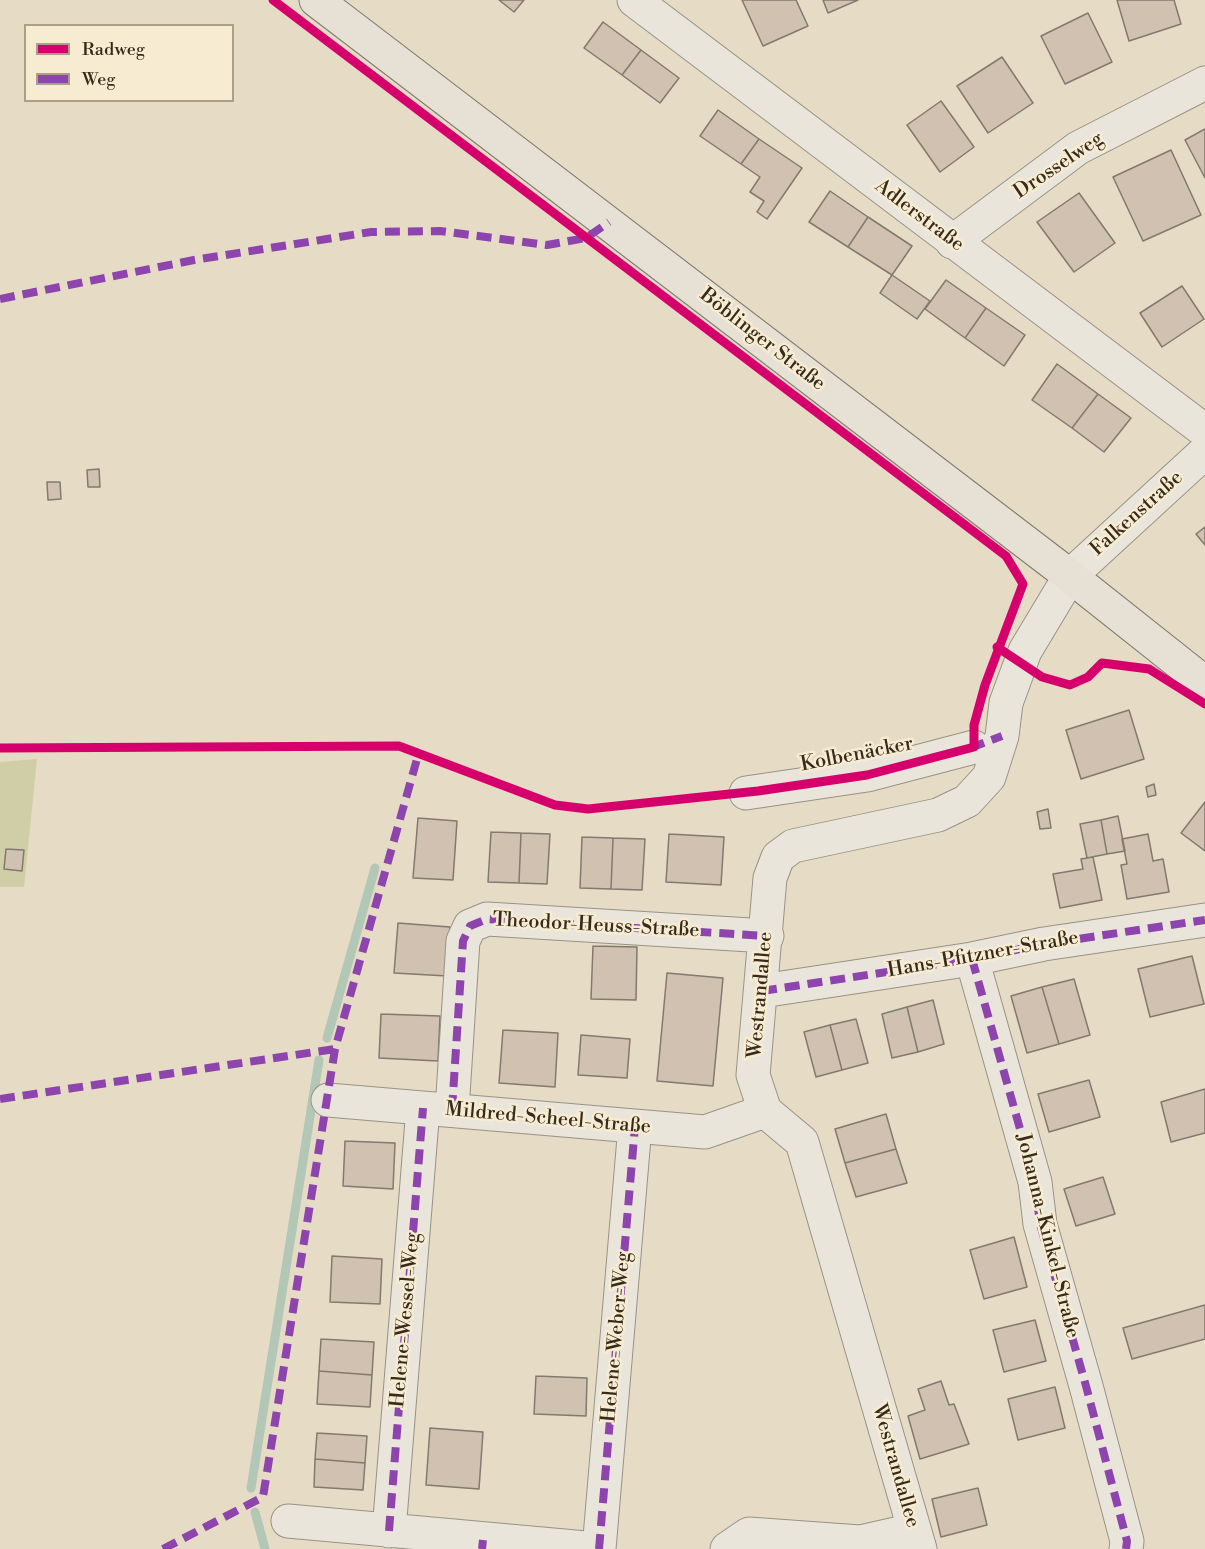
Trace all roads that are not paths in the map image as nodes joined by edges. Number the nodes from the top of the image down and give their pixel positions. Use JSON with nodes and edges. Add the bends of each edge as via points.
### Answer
{"nodes":[{"id":1,"x":316,"y":0,"type":"edge"},
{"id":2,"x":643,"y":2,"type":"edge"},
{"id":3,"x":1205,"y":83,"type":"edge"},
{"id":4,"x":952,"y":242,"type":"junction"},
{"id":5,"x":1205,"y":431,"type":"edge"},
{"id":6,"x":1205,"y":452,"type":"edge"},
{"id":7,"x":1070,"y":576,"type":"junction"},
{"id":8,"x":1205,"y":683,"type":"edge"},
{"id":9,"x":974,"y":747,"type":"dead end"},
{"id":10,"x":746,"y":793,"type":"dead end"},
{"id":11,"x":1205,"y":920,"type":"edge"},
{"id":12,"x":767,"y":936,"type":"junction"},
{"id":13,"x":972,"y":959,"type":"junction"},
{"id":14,"x":762,"y":991,"type":"junction"},
{"id":15,"x":328,"y":1100,"type":"dead end"},
{"id":16,"x":437,"y":1109,"type":"junction"},
{"id":17,"x":765,"y":1111,"type":"junction"},
{"id":18,"x":635,"y":1126,"type":"junction"},
{"id":19,"x":288,"y":1521,"type":"dead end"},
{"id":20,"x":388,"y":1531,"type":"junction"},
{"id":21,"x":916,"y":1540,"type":"edge"},
{"id":22,"x":483,"y":1545,"type":"edge"},
{"id":23,"x":598,"y":1549,"type":"edge"},
{"id":24,"x":727,"y":1549,"type":"edge"},
{"id":25,"x":1126,"y":1549,"type":"edge"}],
"edges":[{"from":1,"to":7,"type":"main road","name":"Böblinger Straße"},
{"from":2,"to":4,"type":"street","name":"Adlerstraße"},
{"from":3,"to":4,"type":"street","name":"Drosselweg","via":[[1078,148]]},
{"from":4,"to":5,"type":"street","name":"Adlerstraße"},
{"from":6,"to":7,"type":"street","name":"Falkenstraße"},
{"from":7,"to":8,"type":"main road","name":"Böblinger Straße"},
{"from":7,"to":12,"type":"street","name":"Westrandallee","via":[[1025,651],[1006,703],[1002,736],[989,777],[967,801],[938,815],[793,846],[778,857],[770,878]]},
{"from":9,"to":10,"type":"street","name":"Kolbenäcker","via":[[867,775]]},
{"from":11,"to":13,"type":"street","name":"Hans-Pfitzner-Straße"},
{"from":12,"to":14,"type":"street","name":"Westrandallee"},
{"from":12,"to":16,"type":"street","name":"Theodor-Heuss-Straße","via":[[487,919],[470,926],[463,941]]},
{"from":13,"to":14,"type":"street","name":"Hans-Pfitzner-Straße"},
{"from":13,"to":25,"type":"street","name":"Johanna-Kinkel-Straße","via":[[1035,1182],[1040,1224],[1089,1397]]},
{"from":14,"to":17,"type":"street","name":"Westrandallee","via":[[753,1075]]},
{"from":15,"to":16,"type":"street","name":"Mildred-Scheel-Straße"},
{"from":16,"to":18,"type":"street","name":"Mildred-Scheel-Straße"},
{"from":16,"to":20,"type":"street","name":"Helene-Wessel-Weg"},
{"from":17,"to":18,"type":"street","name":"Mildred-Scheel-Straße","via":[[705,1132]]},
{"from":17,"to":21,"type":"street","name":"Westrandallee","via":[[802,1142]]},
{"from":18,"to":23,"type":"street","name":"Helene-Weber-Weg"},
{"from":19,"to":20,"type":"street"},
{"from":20,"to":22,"type":"street"},
{"from":21,"to":24,"type":"street","via":[[860,1542],[749,1534]]},
{"from":22,"to":23,"type":"street"}]}
